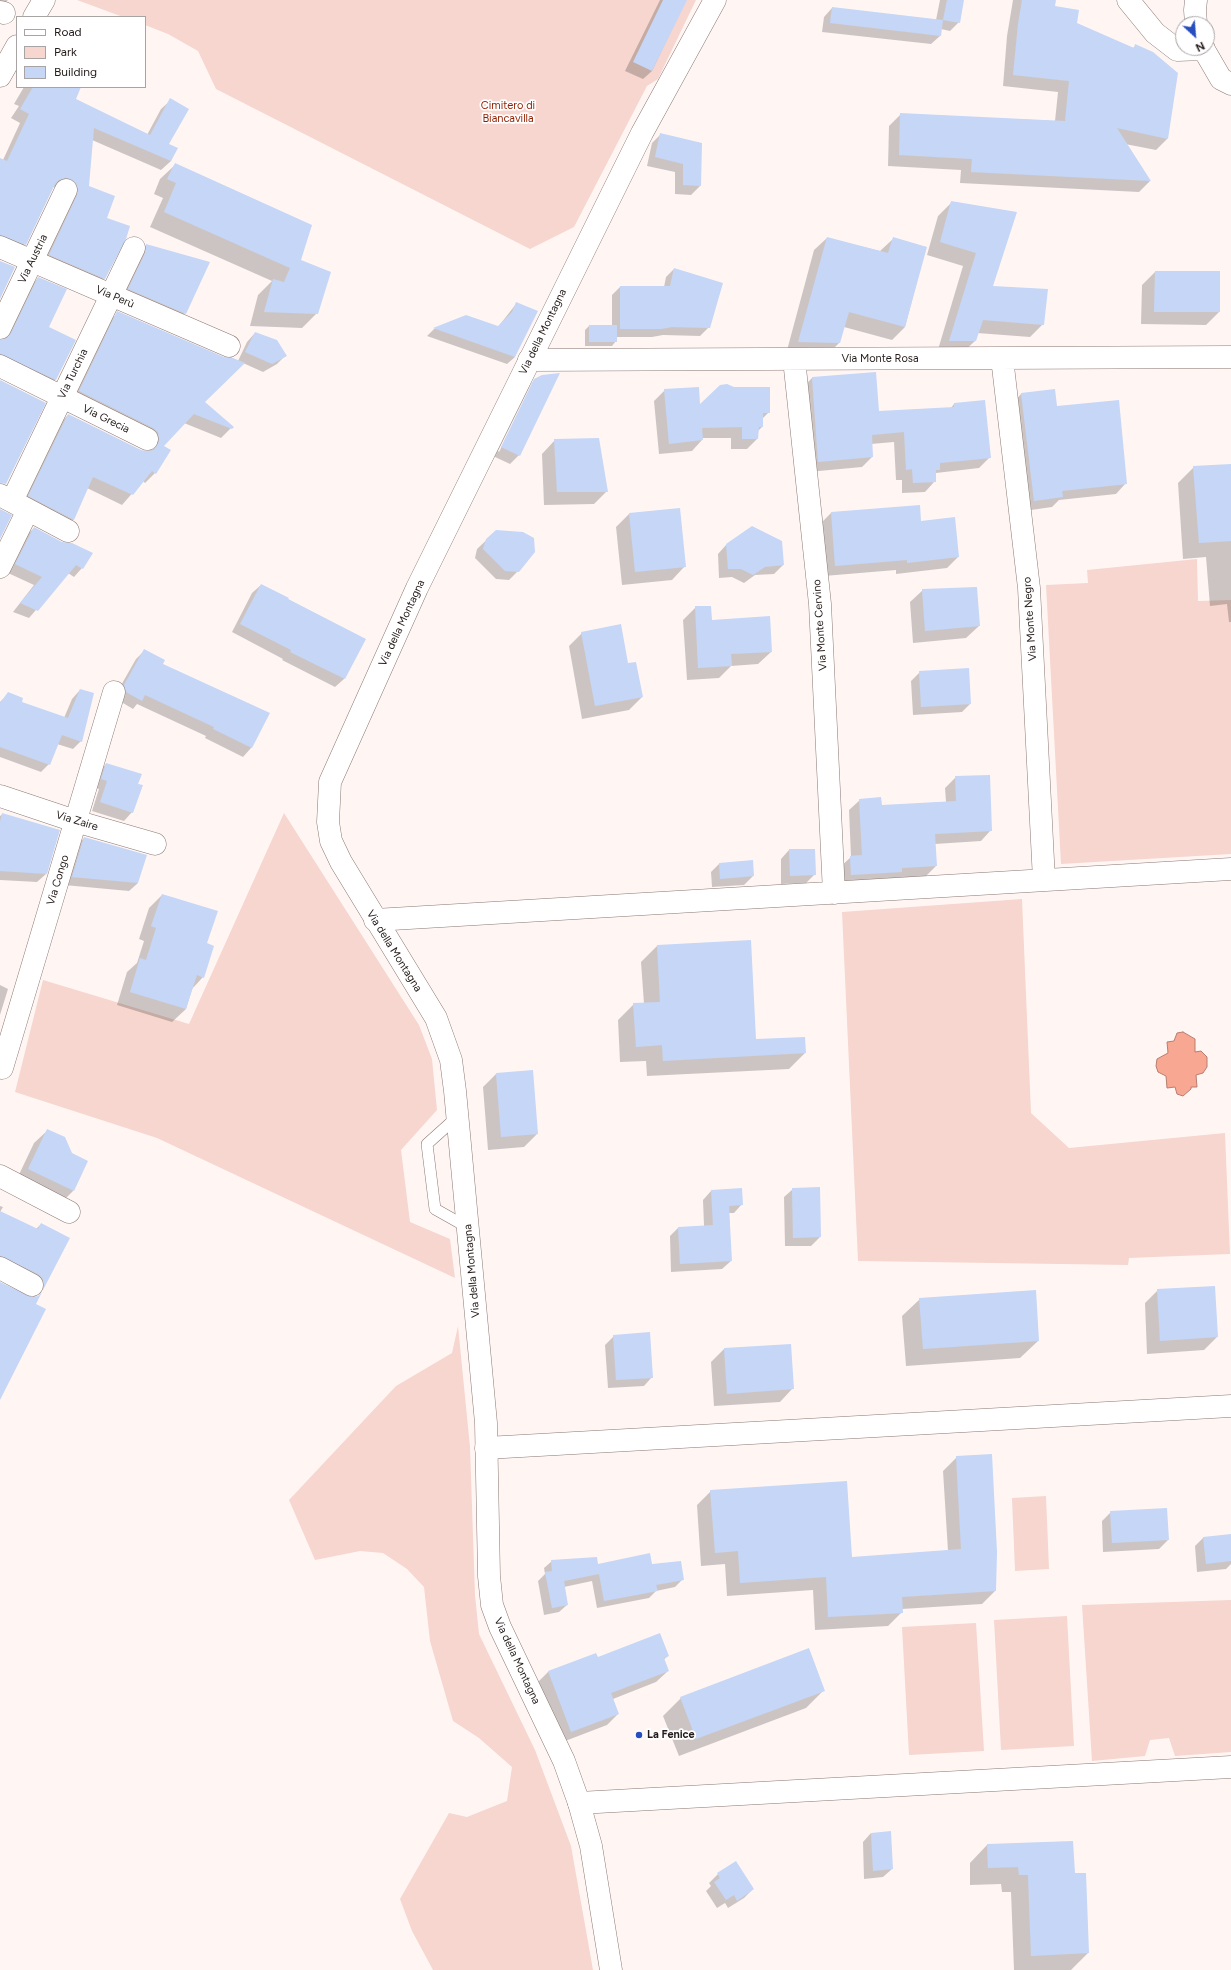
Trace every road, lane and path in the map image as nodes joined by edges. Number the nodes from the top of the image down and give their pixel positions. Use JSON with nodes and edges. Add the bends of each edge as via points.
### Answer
{"nodes":[{"id":1,"x":44,"y":0,"type":"edge"},
{"id":2,"x":714,"y":0,"type":"edge"},
{"id":3,"x":1128,"y":0,"type":"edge"},
{"id":4,"x":1196,"y":0,"type":"edge"},
{"id":5,"x":35,"y":16,"type":"edge"},
{"id":6,"x":1195,"y":16,"type":"edge"},
{"id":7,"x":16,"y":48,"type":"edge"},
{"id":8,"x":1175,"y":49,"type":"edge"},
{"id":9,"x":1208,"y":56,"type":"edge"},
{"id":10,"x":0,"y":76,"type":"edge"},
{"id":11,"x":1231,"y":84,"type":"edge"},
{"id":12,"x":66,"y":190,"type":"dead end"},
{"id":13,"x":0,"y":247,"type":"edge"},
{"id":14,"x":134,"y":248,"type":"dead end"},
{"id":15,"x":32,"y":261,"type":"junction"},
{"id":16,"x":111,"y":295,"type":"junction"},
{"id":17,"x":0,"y":328,"type":"edge"},
{"id":18,"x":229,"y":346,"type":"dead end"},
{"id":19,"x":1231,"y":357,"type":"edge"},
{"id":20,"x":1002,"y":358,"type":"junction"},
{"id":21,"x":794,"y":359,"type":"junction"},
{"id":22,"x":529,"y":360,"type":"junction"},
{"id":23,"x":0,"y":366,"type":"edge"},
{"id":24,"x":62,"y":397,"type":"junction"},
{"id":25,"x":148,"y":439,"type":"dead end"},
{"id":26,"x":13,"y":502,"type":"edge"},
{"id":27,"x":68,"y":531,"type":"dead end"},
{"id":28,"x":0,"y":567,"type":"edge"},
{"id":29,"x":114,"y":692,"type":"dead end"},
{"id":30,"x":0,"y":796,"type":"edge"},
{"id":31,"x":75,"y":821,"type":"junction"},
{"id":32,"x":155,"y":844,"type":"dead end"},
{"id":33,"x":1231,"y":869,"type":"edge"},
{"id":34,"x":1044,"y":880,"type":"junction"},
{"id":35,"x":834,"y":893,"type":"junction"},
{"id":36,"x":375,"y":920,"type":"junction"},
{"id":37,"x":2,"y":1068,"type":"dead end"},
{"id":38,"x":457,"y":1117,"type":"junction"},
{"id":39,"x":0,"y":1176,"type":"edge"},
{"id":40,"x":69,"y":1212,"type":"dead end"},
{"id":41,"x":468,"y":1226,"type":"junction"},
{"id":42,"x":0,"y":1268,"type":"edge"},
{"id":43,"x":32,"y":1285,"type":"dead end"},
{"id":44,"x":1231,"y":1406,"type":"edge"},
{"id":45,"x":486,"y":1448,"type":"junction"},
{"id":46,"x":1231,"y":1767,"type":"edge"},
{"id":47,"x":579,"y":1802,"type":"junction"},
{"id":48,"x":611,"y":1970,"type":"edge"}],
"edges":[{"from":1,"to":5,"type":"street"},
{"from":2,"to":22,"type":"street","name":"Via della Montagna","via":[[642,133]]},
{"from":3,"to":8,"type":"street","via":[[1154,34]]},
{"from":4,"to":6,"type":"street"},
{"from":7,"to":10,"type":"street"},
{"from":9,"to":11,"type":"street","via":[[1221,79]]},
{"from":12,"to":15,"type":"street","name":"Via Austria"},
{"from":13,"to":15,"type":"street","name":"Via Perù"},
{"from":14,"to":16,"type":"street","name":"Via Turchia"},
{"from":15,"to":16,"type":"street","name":"Via Perù"},
{"from":15,"to":17,"type":"street","name":"Via Austria"},
{"from":16,"to":18,"type":"street","name":"Via Perù"},
{"from":16,"to":24,"type":"street","name":"Via Turchia"},
{"from":19,"to":20,"type":"street","name":"Via Monte Rosa"},
{"from":20,"to":21,"type":"street","name":"Via Monte Rosa"},
{"from":20,"to":34,"type":"street","name":"Via Monte Negro","via":[[1029,588]]},
{"from":21,"to":22,"type":"street","name":"Via Monte Rosa"},
{"from":21,"to":35,"type":"street","name":"Via Monte Cervino","via":[[820,604]]},
{"from":22,"to":36,"type":"street","name":"Via della Montagna","via":[[418,588],[330,782],[328,822],[331,842]]},
{"from":23,"to":24,"type":"street","name":"Via Grecia"},
{"from":24,"to":25,"type":"street","name":"Via Grecia"},
{"from":24,"to":26,"type":"street","name":"Via Turchia"},
{"from":26,"to":27,"type":"street"},
{"from":26,"to":28,"type":"street","name":"Via Turchia"},
{"from":29,"to":31,"type":"street","name":"Via Congo"},
{"from":30,"to":31,"type":"street","name":"Via Zaire"},
{"from":31,"to":32,"type":"street","name":"Via Zaire"},
{"from":31,"to":37,"type":"street","name":"Via Congo"},
{"from":33,"to":34,"type":"street"},
{"from":34,"to":35,"type":"street"},
{"from":35,"to":36,"type":"street"},
{"from":36,"to":38,"type":"street","name":"Via della Montagna","via":[[436,1018],[451,1060]]},
{"from":38,"to":41,"type":"street","name":"Via della Montagna"},
{"from":38,"to":41,"type":"lane","via":[[427,1144],[434,1209]]},
{"from":39,"to":40,"type":"street"},
{"from":41,"to":45,"type":"street","name":"Via della Montagna","via":[[486,1423]]},
{"from":42,"to":43,"type":"street"},
{"from":44,"to":45,"type":"street"},
{"from":45,"to":47,"type":"street","name":"Via della Montagna","via":[[492,1604],[500,1627],[564,1761]]},
{"from":46,"to":47,"type":"street"},
{"from":47,"to":48,"type":"street","name":"Via della Montagna","via":[[591,1846]]}]}
